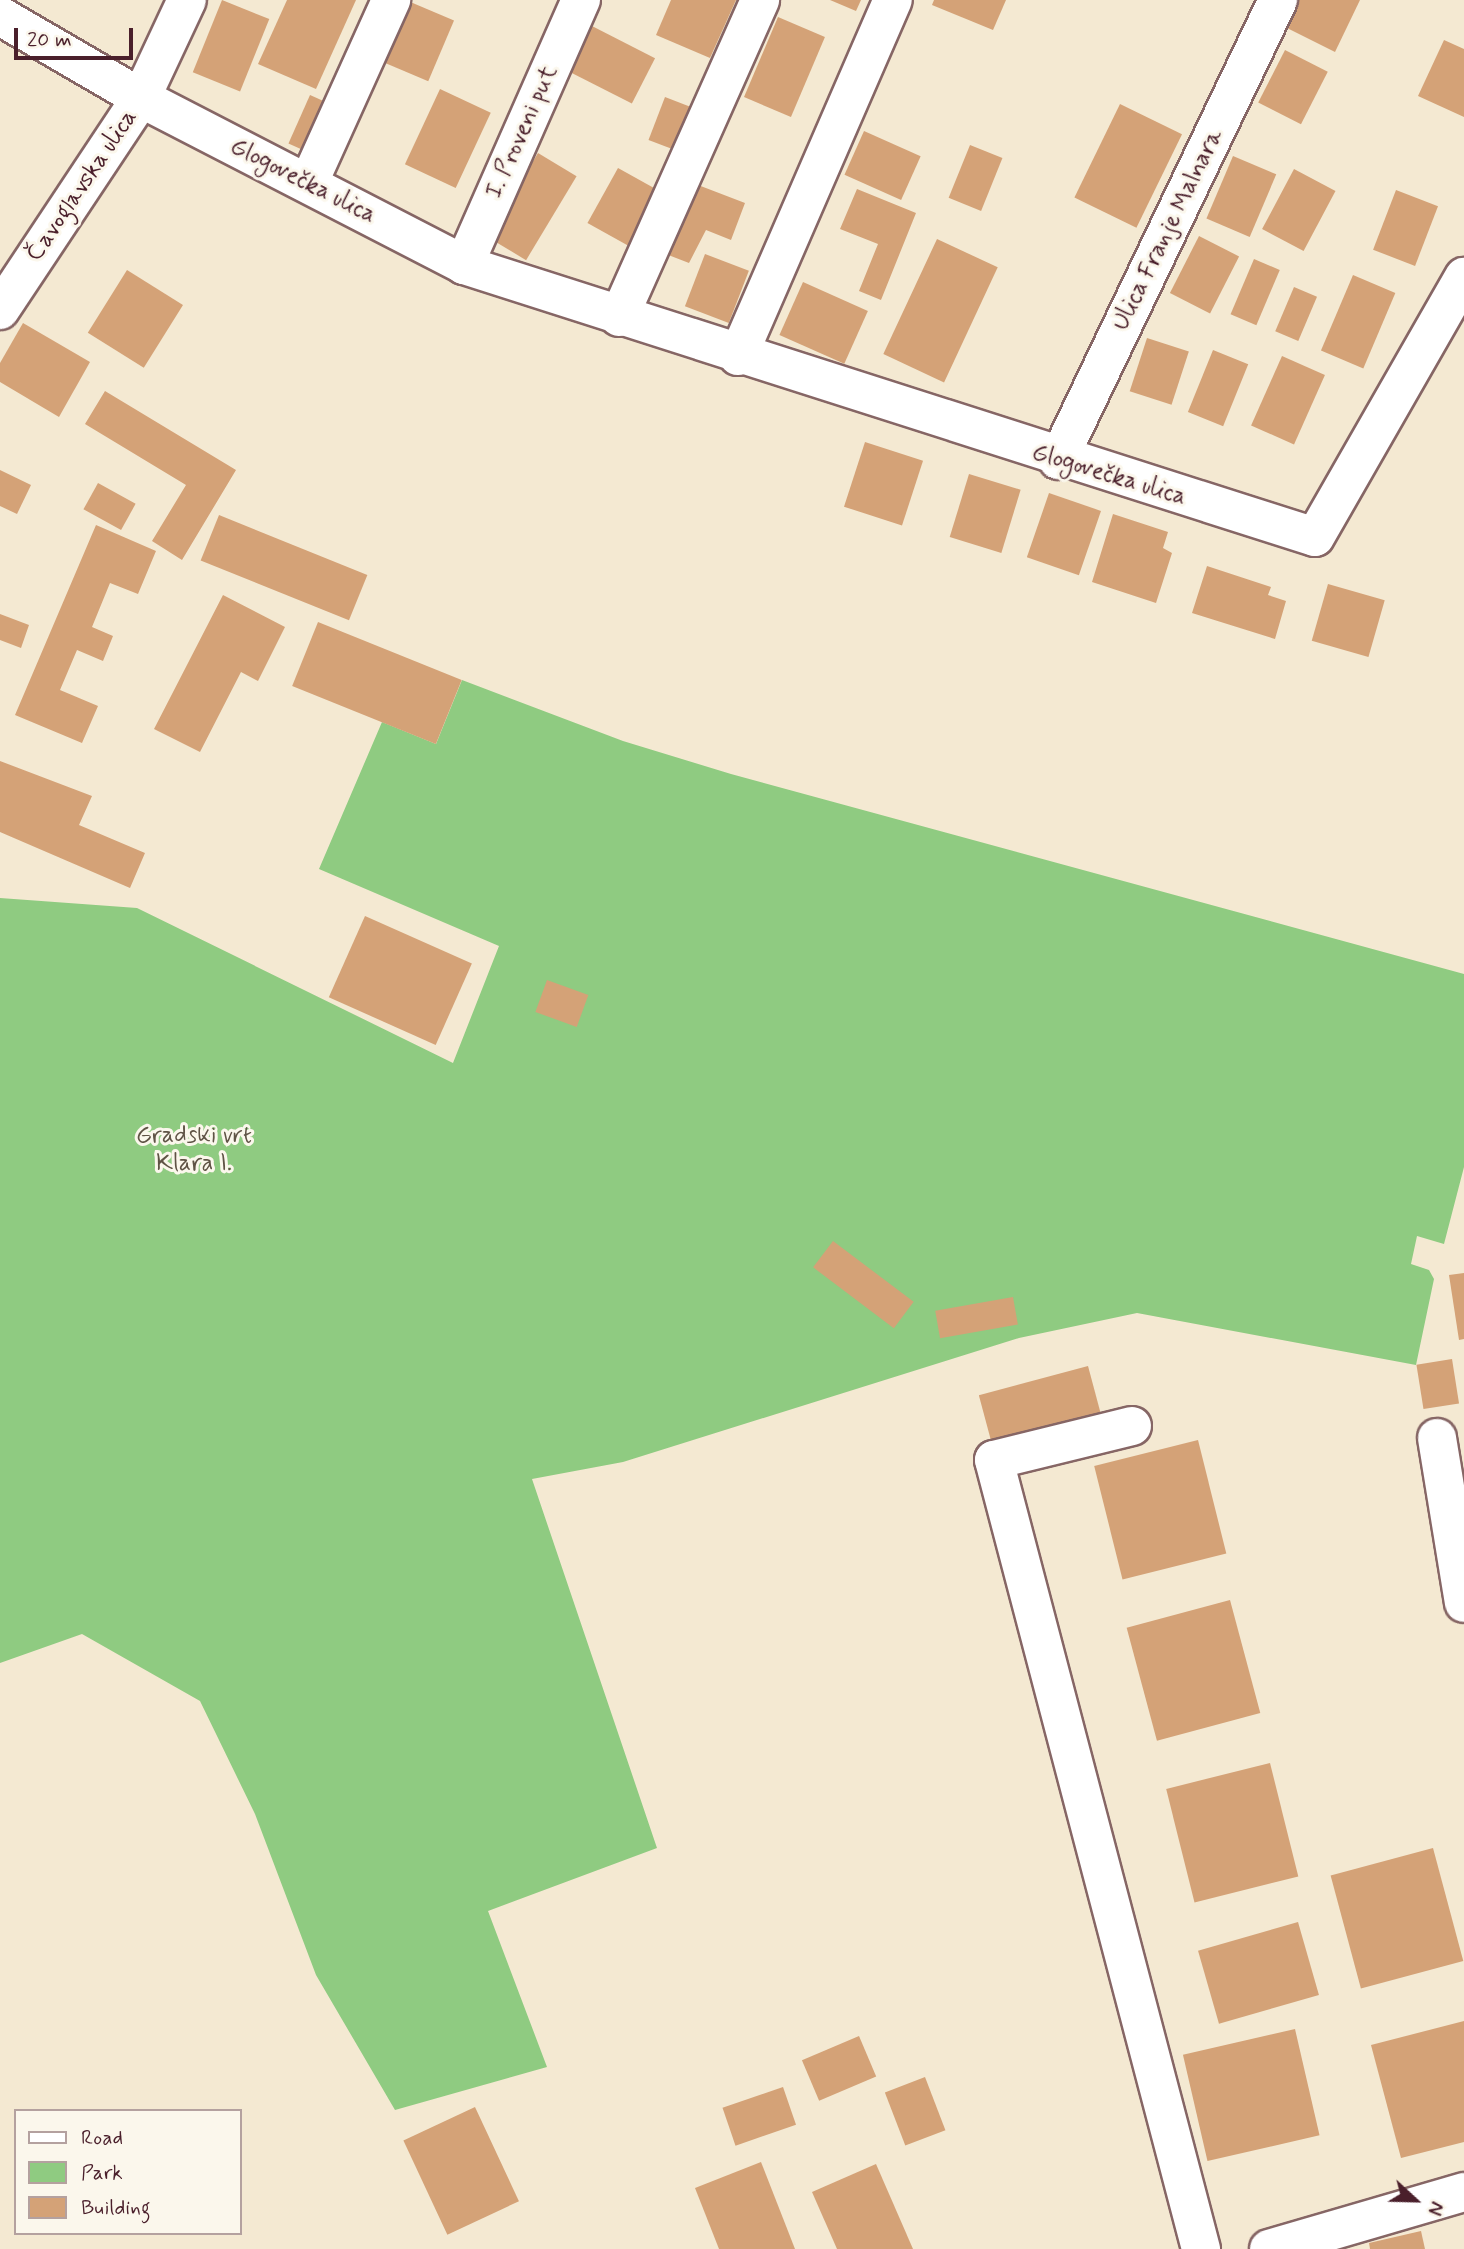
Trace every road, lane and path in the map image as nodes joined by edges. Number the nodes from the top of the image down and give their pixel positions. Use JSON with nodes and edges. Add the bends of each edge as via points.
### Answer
{"nodes":[{"id":1,"x":187,"y":0,"type":"edge"},
{"id":2,"x":391,"y":0,"type":"edge"},
{"id":3,"x":581,"y":0,"type":"edge"},
{"id":4,"x":760,"y":0,"type":"edge"},
{"id":5,"x":893,"y":0,"type":"edge"},
{"id":6,"x":1278,"y":0,"type":"edge"},
{"id":7,"x":0,"y":16,"type":"edge"},
{"id":8,"x":141,"y":97,"type":"junction"},
{"id":9,"x":309,"y":182,"type":"junction"},
{"id":10,"x":464,"y":265,"type":"junction"},
{"id":11,"x":1464,"y":277,"type":"edge"},
{"id":12,"x":0,"y":310,"type":"edge"},
{"id":13,"x":619,"y":317,"type":"junction"},
{"id":14,"x":738,"y":356,"type":"junction"},
{"id":15,"x":1058,"y":460,"type":"junction"},
{"id":16,"x":1132,"y":1426,"type":"dead end"},
{"id":17,"x":1437,"y":1438,"type":"dead end"},
{"id":18,"x":1464,"y":1603,"type":"edge"},
{"id":19,"x":1464,"y":2192,"type":"edge"},
{"id":20,"x":1201,"y":2249,"type":"edge"},
{"id":21,"x":1269,"y":2249,"type":"edge"}],
"edges":[{"from":1,"to":8,"type":"street","name":"Čavoglavska ulica"},
{"from":2,"to":9,"type":"street"},
{"from":3,"to":10,"type":"street","name":"I. Proveni put"},
{"from":4,"to":13,"type":"street"},
{"from":5,"to":14,"type":"street"},
{"from":6,"to":15,"type":"street","name":"Ulica Franje Malnara"},
{"from":7,"to":8,"type":"street","name":"Glogovečka ulica"},
{"from":8,"to":9,"type":"street","name":"Glogovečka ulica"},
{"from":8,"to":12,"type":"street","name":"Čavoglavska ulica"},
{"from":9,"to":10,"type":"street","name":"Glogovečka ulica"},
{"from":10,"to":13,"type":"street","name":"Glogovečka ulica"},
{"from":11,"to":15,"type":"street","name":"Glogovečka ulica","via":[[1315,537]]},
{"from":13,"to":14,"type":"street","name":"Glogovečka ulica"},
{"from":14,"to":15,"type":"street","name":"Glogovečka ulica"},
{"from":16,"to":20,"type":"street","via":[[994,1460]]},
{"from":17,"to":18,"type":"street"},
{"from":19,"to":21,"type":"street"}]}
